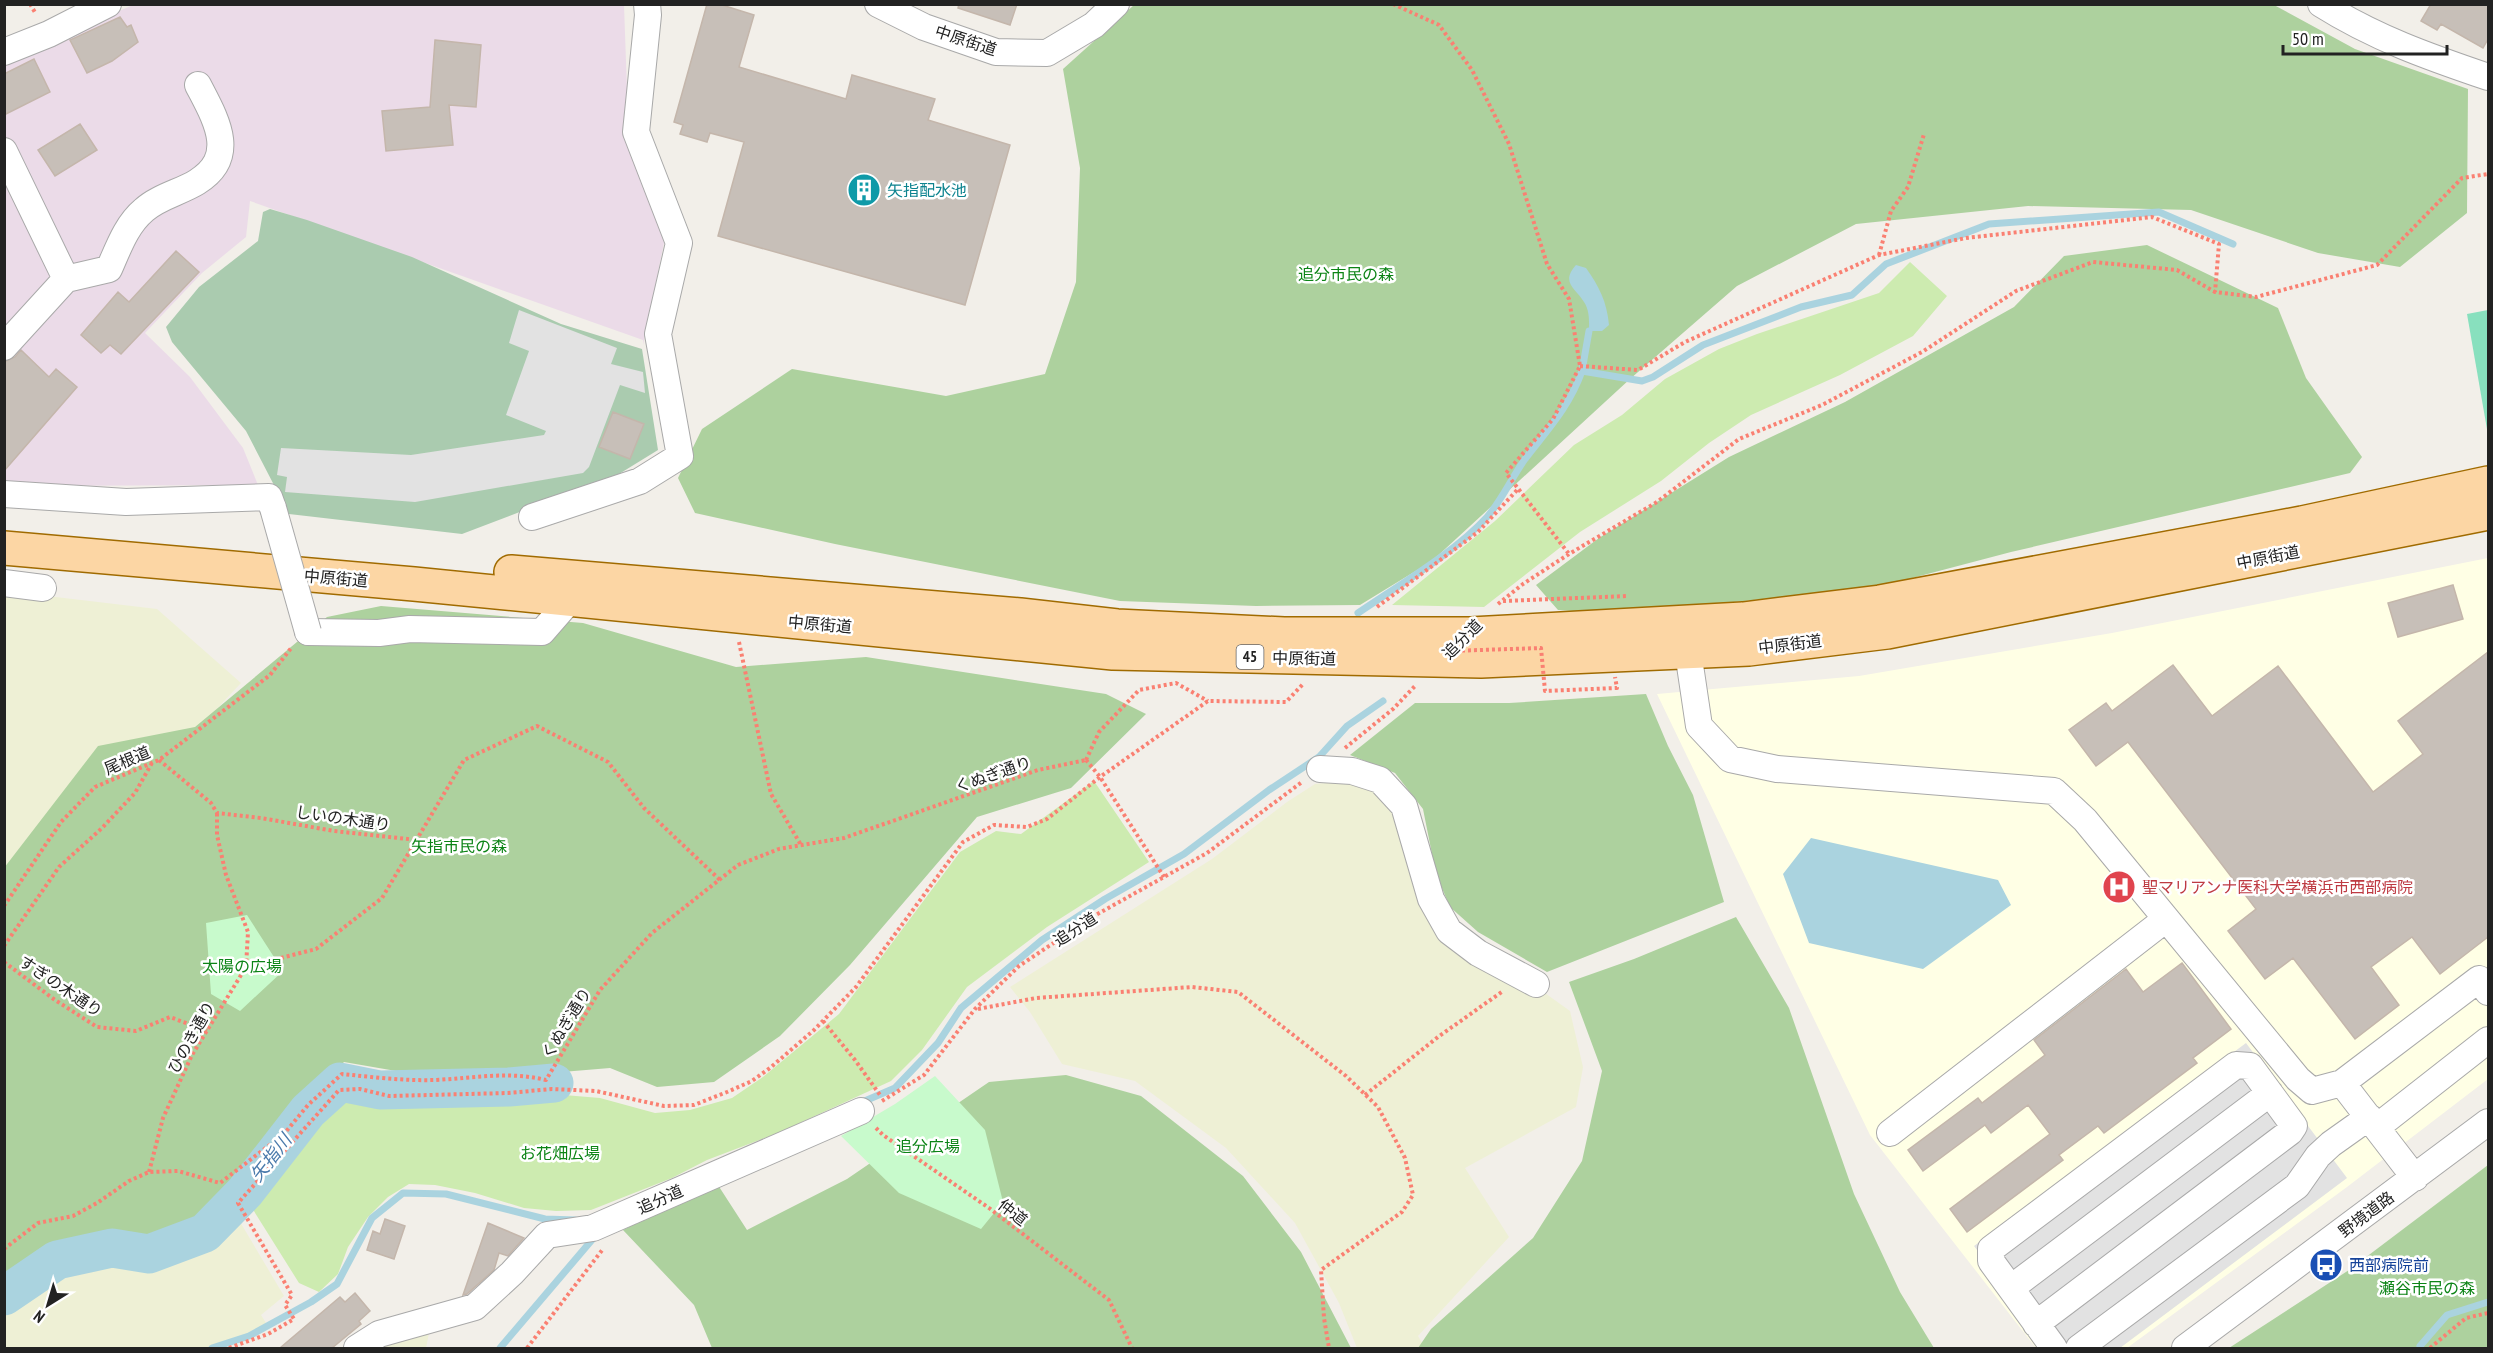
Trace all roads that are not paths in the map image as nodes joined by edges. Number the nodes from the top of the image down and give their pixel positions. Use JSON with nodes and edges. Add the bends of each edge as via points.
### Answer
{"nodes":[{"id":1,"x":108,"y":4,"type":"edge"},
{"id":2,"x":647,"y":4,"type":"edge"},
{"id":3,"x":878,"y":4,"type":"edge"},
{"id":4,"x":1116,"y":4,"type":"edge"},
{"id":5,"x":2321,"y":4,"type":"edge"},
{"id":6,"x":4,"y":52,"type":"edge"},
{"id":7,"x":2488,"y":77,"type":"edge"},
{"id":8,"x":198,"y":85,"type":"dead end"},
{"id":9,"x":4,"y":151,"type":"edge"},
{"id":10,"x":66,"y":279,"type":"junction"},
{"id":11,"x":4,"y":347,"type":"edge"},
{"id":12,"x":2488,"y":483,"type":"edge"},
{"id":13,"x":4,"y":494,"type":"edge"},
{"id":14,"x":2488,"y":513,"type":"edge"},
{"id":15,"x":532,"y":517,"type":"dead end"},
{"id":16,"x":4,"y":526,"type":"edge"},
{"id":17,"x":4,"y":548,"type":"edge"},
{"id":18,"x":4,"y":583,"type":"edge"},
{"id":19,"x":43,"y":588,"type":"dead end"},
{"id":20,"x":569,"y":601,"type":"junction"},
{"id":21,"x":1688,"y":652,"type":"junction"},
{"id":22,"x":1320,"y":769,"type":"road end"},
{"id":23,"x":2166,"y":919,"type":"junction"},
{"id":24,"x":1529,"y":980,"type":"road end"},
{"id":25,"x":2488,"y":992,"type":"edge"},
{"id":26,"x":2488,"y":1040,"type":"edge"},
{"id":27,"x":2342,"y":1083,"type":"junction"},
{"id":28,"x":2270,"y":1093,"type":"junction"},
{"id":29,"x":872,"y":1106,"type":"road end"},
{"id":30,"x":2373,"y":1122,"type":"junction"},
{"id":31,"x":2488,"y":1122,"type":"edge"},
{"id":32,"x":1890,"y":1133,"type":"dead end"},
{"id":33,"x":2415,"y":1178,"type":"junction"},
{"id":34,"x":2011,"y":1288,"type":"junction"},
{"id":35,"x":2036,"y":1324,"type":"junction"},
{"id":36,"x":357,"y":1348,"type":"edge"},
{"id":37,"x":2054,"y":1348,"type":"edge"},
{"id":38,"x":2079,"y":1348,"type":"edge"},
{"id":39,"x":2185,"y":1348,"type":"edge"}],
"edges":[{"from":1,"to":6,"type":"street"},
{"from":2,"to":15,"type":"street","via":[[636,132],[679,243],[658,334],[680,456],[640,481]]},
{"from":3,"to":4,"type":"street","name":"中原街道","via":[[924,27],[996,52],[1047,53],[1094,26]]},
{"from":5,"to":7,"type":"street","via":[[2414,52]]},
{"from":8,"to":10,"type":"street","via":[[223,142],[217,163],[198,181],[144,209],[125,233],[109,269]]},
{"from":9,"to":10,"type":"street"},
{"from":10,"to":11,"type":"street"},
{"from":12,"to":16,"type":"main road","name":"中原街道","number":"45","via":[[2302,523],[1880,602],[1743,619],[1471,634],[1284,634],[1117,626]]},
{"from":13,"to":20,"type":"street","bridge":true,"via":[[126,502],[269,497],[308,632],[542,632]]},
{"from":14,"to":21,"type":"main road","name":"中原街道","number":"45","via":[[1887,632],[1749,649]]},
{"from":17,"to":20,"type":"main road","name":"中原街道","number":"45"},
{"from":18,"to":19,"type":"street"},
{"from":20,"to":21,"type":"main road","name":"中原街道","number":"45","via":[[1113,653],[1481,661]]},
{"from":21,"to":23,"type":"street","via":[[1699,726],[1730,759],[1777,769],[2054,791],[2085,820]]},
{"from":22,"to":24,"type":"street","via":[[1352,771],[1380,780],[1404,806],[1431,899],[1449,931],[1478,953]]},
{"from":23,"to":27,"type":"street","via":[[2298,1079],[2312,1091]]},
{"from":23,"to":32,"type":"street"},
{"from":25,"to":27,"type":"street","via":[[2479,979]]},
{"from":26,"to":30,"type":"street"},
{"from":27,"to":30,"type":"street"},
{"from":28,"to":34,"type":"street"},
{"from":28,"to":34,"type":"street","via":[[2250,1066],[2236,1065],[1991,1249],[1991,1261]]},
{"from":28,"to":35,"type":"street","via":[[2294,1126],[2290,1132]]},
{"from":29,"to":36,"type":"street","name":"追分道","via":[[593,1228],[547,1234],[512,1274],[475,1307],[379,1334]]},
{"from":30,"to":33,"type":"street"},
{"from":30,"to":38,"type":"street","via":[[2331,1144],[2297,1186]]},
{"from":31,"to":33,"type":"street","name":"野境道路"},
{"from":33,"to":39,"type":"street","name":"野境道路"},
{"from":34,"to":35,"type":"street"},
{"from":35,"to":37,"type":"street"}]}
